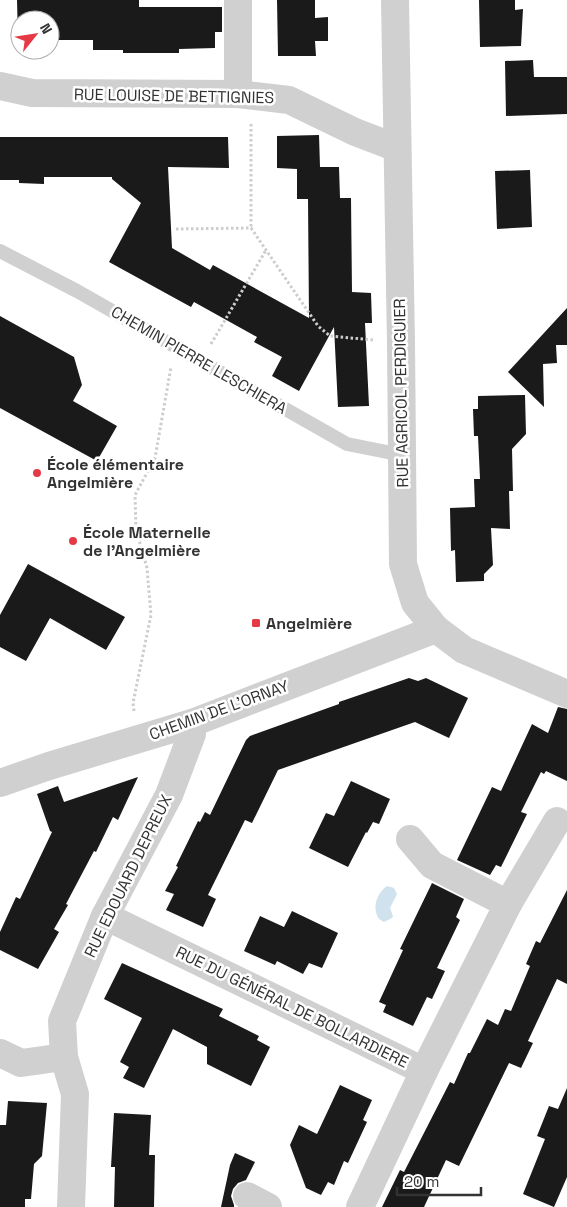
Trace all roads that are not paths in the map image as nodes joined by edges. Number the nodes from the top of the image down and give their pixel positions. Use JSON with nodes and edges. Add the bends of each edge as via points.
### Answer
{"nodes":[{"id":1,"x":238,"y":0,"type":"edge"},
{"id":2,"x":395,"y":0,"type":"edge"},
{"id":3,"x":0,"y":86,"type":"edge"},
{"id":4,"x":244,"y":95,"type":"junction"},
{"id":5,"x":398,"y":148,"type":"junction"},
{"id":6,"x":0,"y":251,"type":"edge"},
{"id":7,"x":402,"y":455,"type":"junction"},
{"id":8,"x":436,"y":629,"type":"junction"},
{"id":9,"x":567,"y":694,"type":"edge"},
{"id":10,"x":192,"y":723,"type":"junction"},
{"id":11,"x":0,"y":783,"type":"edge"},
{"id":12,"x":557,"y":821,"type":"dead end"},
{"id":13,"x":410,"y":839,"type":"dead end"},
{"id":14,"x":508,"y":904,"type":"junction"},
{"id":15,"x":105,"y":916,"type":"junction"},
{"id":16,"x":0,"y":1053,"type":"edge"},
{"id":17,"x":64,"y":1057,"type":"junction"},
{"id":18,"x":424,"y":1071,"type":"junction"},
{"id":19,"x":71,"y":1207,"type":"edge"},
{"id":20,"x":360,"y":1207,"type":"edge"}],
"edges":[{"from":1,"to":4,"type":"street"},
{"from":2,"to":5,"type":"street","name":"RUE AGRICOL PERDIGUIER"},
{"from":3,"to":4,"type":"street","name":"RUE LOUISE DE BETTIGNIES","via":[[32,93]]},
{"from":4,"to":5,"type":"street","name":"RUE LOUISE DE BETTIGNIES","via":[[289,100],[355,132]]},
{"from":5,"to":7,"type":"street","name":"RUE AGRICOL PERDIGUIER"},
{"from":6,"to":7,"type":"lane","name":"CHEMIN PIERRE LESCHIERA","via":[[78,291],[347,444]]},
{"from":7,"to":8,"type":"street","name":"RUE AGRICOL PERDIGUIER","via":[[403,564],[416,603]]},
{"from":8,"to":9,"type":"street","name":"RUE AGRICOL PERDIGUIER","via":[[464,650]]},
{"from":8,"to":10,"type":"street","name":"CHEMIN DE L'ORNAY"},
{"from":10,"to":11,"type":"street","name":"CHEMIN DE L'ORNAY"},
{"from":10,"to":15,"type":"street","name":"RUE EDOUARD DEPREUX","via":[[192,734],[169,795]]},
{"from":12,"to":14,"type":"street"},
{"from":13,"to":14,"type":"street","via":[[432,865]]},
{"from":14,"to":18,"type":"street"},
{"from":15,"to":17,"type":"street","name":"RUE EDOUARD DEPREUX","via":[[62,1021]]},
{"from":15,"to":18,"type":"street","name":"RUE DU GÉNÉRAL DE BOLLARDIERE"},
{"from":16,"to":17,"type":"street","via":[[21,1064]]},
{"from":17,"to":19,"type":"street","name":"RUE EDOUARD DEPREUX","via":[[75,1094]]},
{"from":18,"to":20,"type":"street","name":"RUE DU GÉNÉRAL DE BOLLARDIERE"}]}
